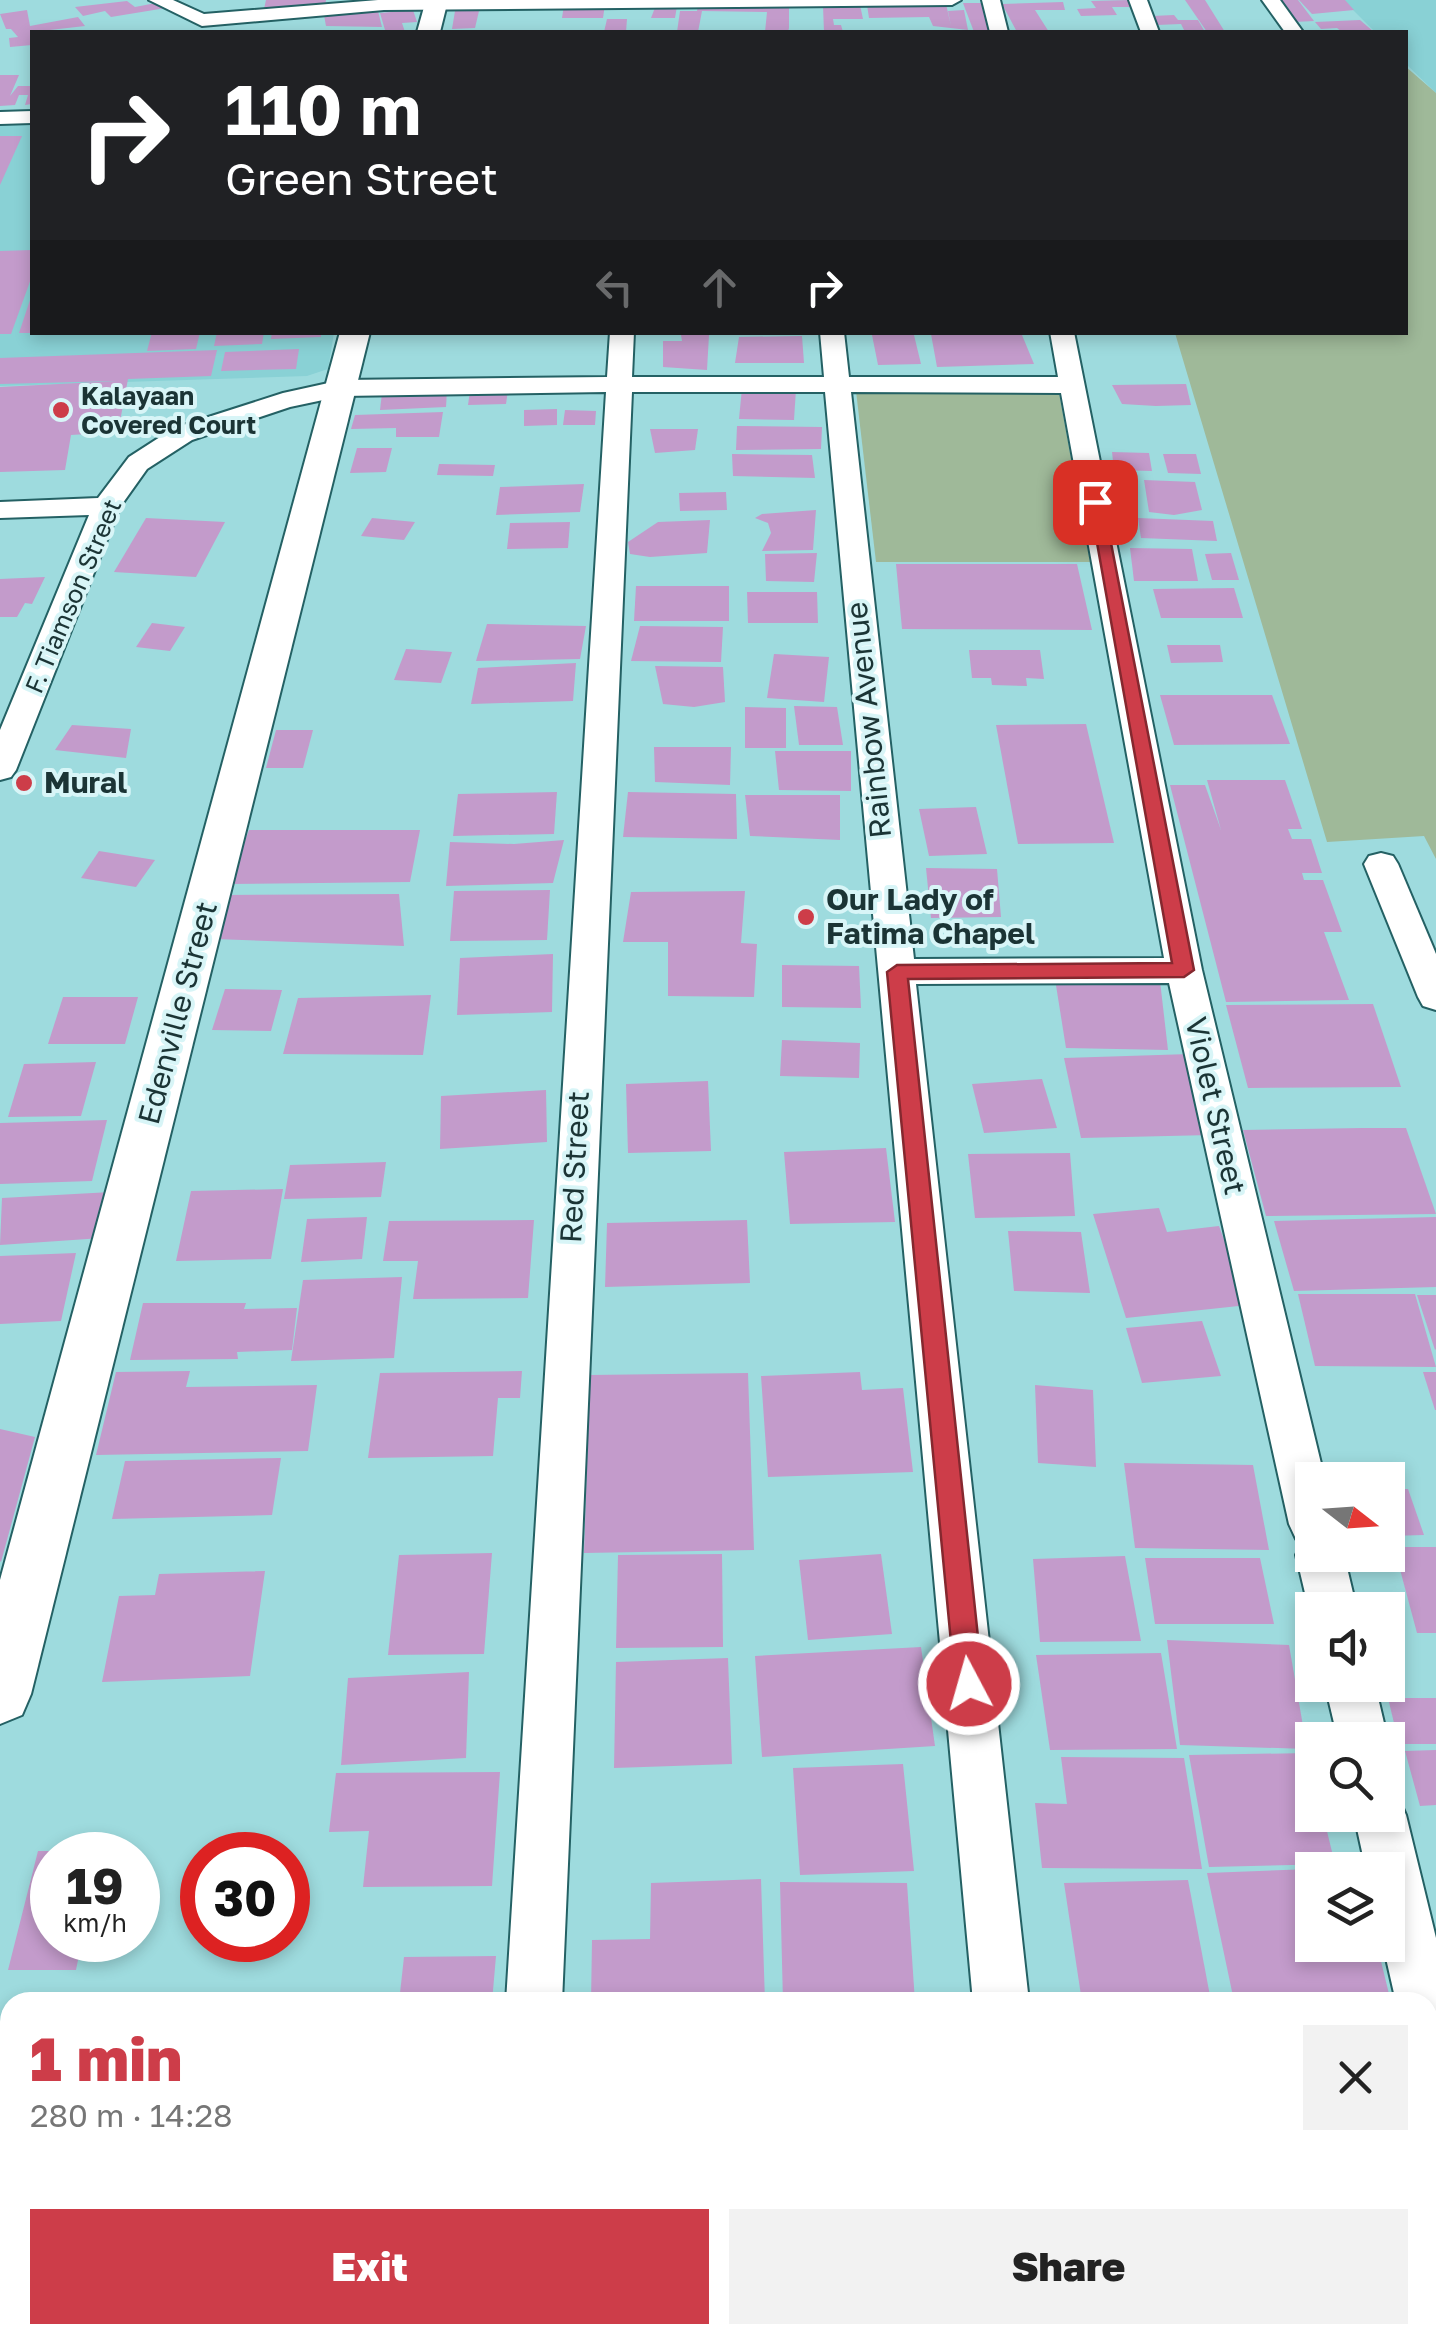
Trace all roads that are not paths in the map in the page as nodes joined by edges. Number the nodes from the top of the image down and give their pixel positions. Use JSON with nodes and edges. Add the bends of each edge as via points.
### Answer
{"nodes":[{"id":1,"x":158,"y":0,"type":"edge"},
{"id":2,"x":238,"y":0,"type":"edge"},
{"id":3,"x":952,"y":0,"type":"edge"},
{"id":4,"x":992,"y":0,"type":"edge"},
{"id":5,"x":1138,"y":0,"type":"edge"},
{"id":6,"x":1271,"y":0,"type":"edge"},
{"id":7,"x":437,"y":2,"type":"edge"},
{"id":8,"x":797,"y":6,"type":"edge"},
{"id":9,"x":640,"y":7,"type":"edge"},
{"id":10,"x":225,"y":26,"type":"edge"},
{"id":11,"x":430,"y":30,"type":"edge"},
{"id":12,"x":999,"y":30,"type":"edge"},
{"id":13,"x":1149,"y":30,"type":"edge"},
{"id":14,"x":1293,"y":30,"type":"edge"},
{"id":15,"x":0,"y":118,"type":"edge"},
{"id":16,"x":30,"y":118,"type":"edge"},
{"id":17,"x":354,"y":335,"type":"edge"},
{"id":18,"x":622,"y":335,"type":"edge"},
{"id":19,"x":832,"y":335,"type":"edge"},
{"id":20,"x":1063,"y":335,"type":"edge"},
{"id":21,"x":619,"y":384,"type":"junction"},
{"id":22,"x":834,"y":384,"type":"junction"},
{"id":23,"x":1073,"y":385,"type":"junction"},
{"id":24,"x":342,"y":388,"type":"junction"},
{"id":25,"x":106,"y":506,"type":"junction"},
{"id":26,"x":0,"y":510,"type":"edge"},
{"id":27,"x":0,"y":770,"type":"edge"},
{"id":28,"x":1381,"y":864,"type":"dead end"},
{"id":29,"x":1184,"y":970,"type":"junction"},
{"id":30,"x":897,"y":972,"type":"junction"},
{"id":31,"x":1436,"y":997,"type":"edge"},
{"id":32,"x":1298,"y":1462,"type":"edge"},
{"id":33,"x":0,"y":1694,"type":"edge"},
{"id":34,"x":1384,"y":1832,"type":"edge"},
{"id":35,"x":535,"y":1992,"type":"edge"},
{"id":36,"x":1000,"y":1992,"type":"edge"},
{"id":37,"x":1422,"y":1992,"type":"edge"}],
"edges":[{"from":1,"to":10,"type":"street"},
{"from":2,"to":10,"type":"street"},
{"from":3,"to":8,"type":"street"},
{"from":4,"to":12,"type":"street"},
{"from":5,"to":13,"type":"street"},
{"from":6,"to":14,"type":"street"},
{"from":7,"to":9,"type":"street"},
{"from":7,"to":10,"type":"street"},
{"from":7,"to":11,"type":"street"},
{"from":8,"to":9,"type":"street"},
{"from":15,"to":16,"type":"street"},
{"from":17,"to":24,"type":"street","name":"Edenville Street"},
{"from":18,"to":21,"type":"street","name":"Red Street"},
{"from":19,"to":22,"type":"street","name":"Rainbow Avenue"},
{"from":20,"to":23,"type":"street","name":"Violet Street"},
{"from":21,"to":22,"type":"street","name":"F. Tiamson Street"},
{"from":21,"to":24,"type":"street","name":"F. Tiamson Street"},
{"from":21,"to":35,"type":"street","name":"Red Street"},
{"from":22,"to":23,"type":"street","name":"F. Tiamson Street"},
{"from":22,"to":30,"type":"street","name":"Rainbow Avenue"},
{"from":23,"to":29,"type":"street","name":"Violet Street"},
{"from":24,"to":25,"type":"street","name":"F. Tiamson Street","via":[[183,434],[138,463]]},
{"from":24,"to":33,"type":"street","name":"Edenville Street"},
{"from":25,"to":26,"type":"street"},
{"from":25,"to":27,"type":"street","name":"F. Tiamson Street"},
{"from":28,"to":31,"type":"street"},
{"from":29,"to":30,"type":"street"},
{"from":29,"to":32,"type":"street","name":"Violet Street"},
{"from":30,"to":36,"type":"street","name":"Rainbow Avenue"},
{"from":34,"to":37,"type":"street"}]}
